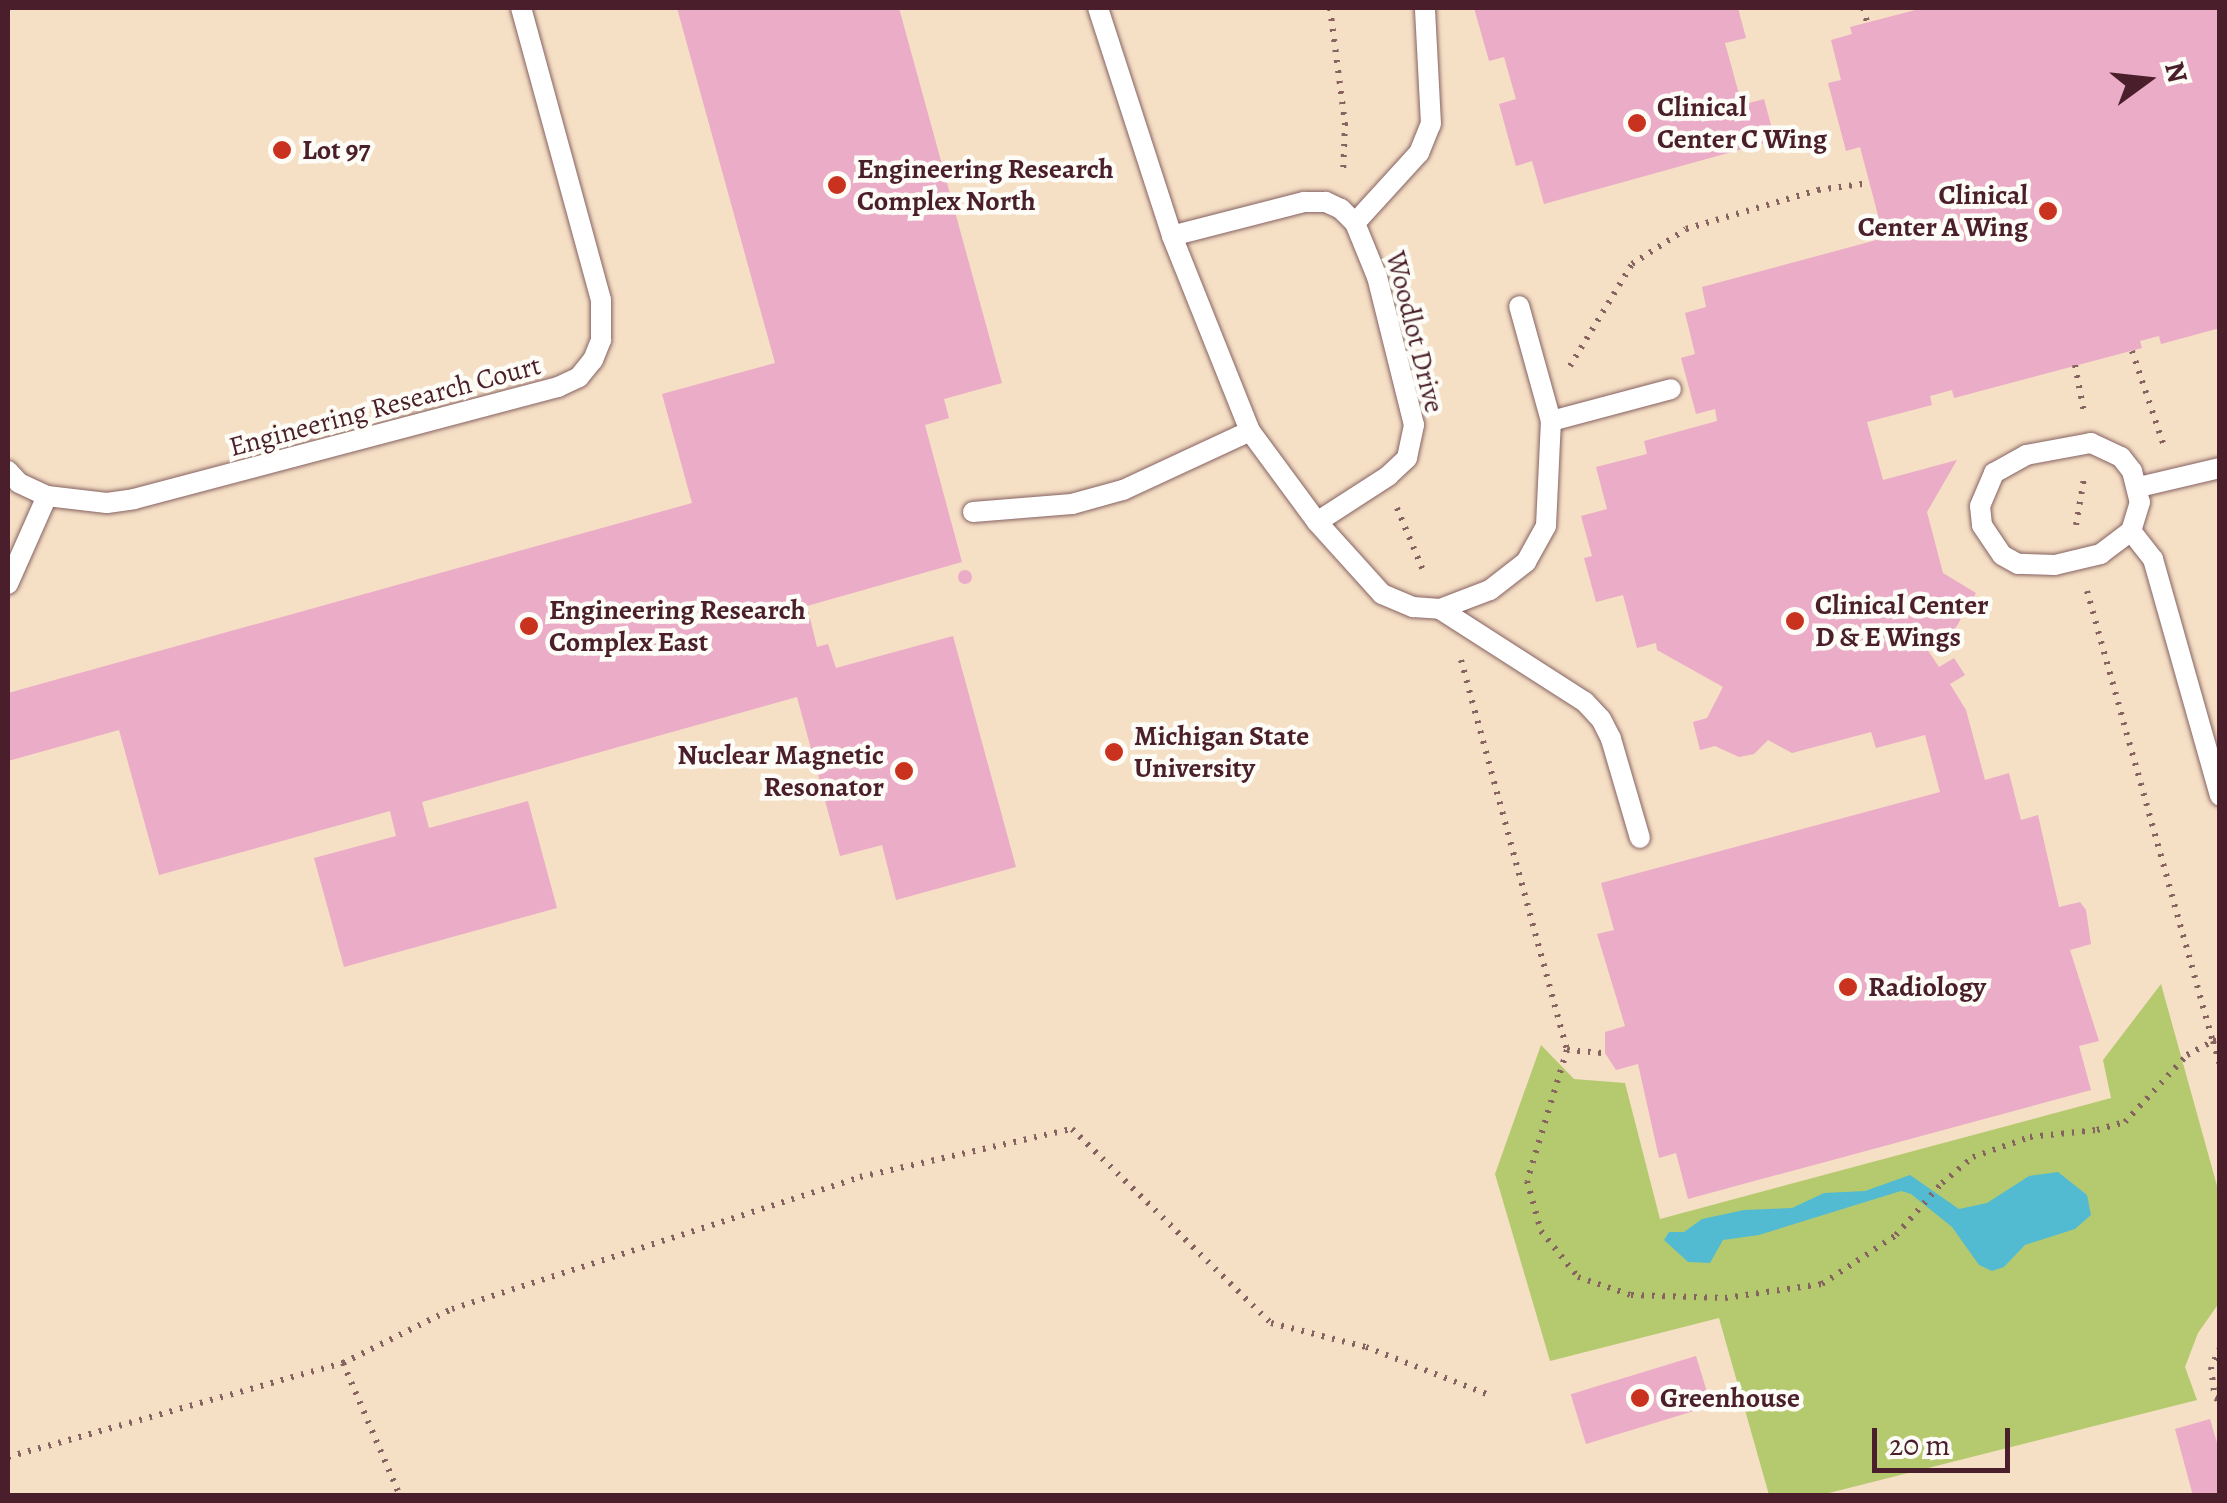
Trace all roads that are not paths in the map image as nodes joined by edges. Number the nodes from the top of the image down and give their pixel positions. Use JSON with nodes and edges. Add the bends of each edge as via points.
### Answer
{"nodes":[{"id":1,"x":521,"y":8,"type":"edge"},
{"id":2,"x":1098,"y":8,"type":"edge"},
{"id":3,"x":1425,"y":8,"type":"edge"},
{"id":4,"x":1348,"y":216,"type":"junction"},
{"id":5,"x":1172,"y":236,"type":"junction"},
{"id":6,"x":1519,"y":306,"type":"dead end"},
{"id":7,"x":1671,"y":389,"type":"dead end"},
{"id":8,"x":1551,"y":421,"type":"junction"},
{"id":9,"x":1250,"y":431,"type":"junction"},
{"id":10,"x":2220,"y":468,"type":"edge"},
{"id":11,"x":8,"y":471,"type":"edge"},
{"id":12,"x":2139,"y":487,"type":"junction"},
{"id":13,"x":47,"y":496,"type":"junction"},
{"id":14,"x":973,"y":512,"type":"dead end"},
{"id":15,"x":1317,"y":522,"type":"junction"},
{"id":16,"x":2131,"y":531,"type":"junction"},
{"id":17,"x":8,"y":584,"type":"edge"},
{"id":18,"x":1440,"y":609,"type":"junction"},
{"id":19,"x":2220,"y":796,"type":"edge"},
{"id":20,"x":1640,"y":838,"type":"dead end"}],
"edges":[{"from":1,"to":13,"type":"lane","name":"Engineering Research Court","via":[[601,300],[601,340],[579,377],[190,488],[106,503]]},
{"from":2,"to":5,"type":"lane"},
{"from":3,"to":4,"type":"lane","via":[[1432,124],[1420,153]]},
{"from":4,"to":5,"type":"lane","via":[[1326,202],[1304,202]]},
{"from":4,"to":15,"type":"lane","name":"Woodlot Drive","via":[[1377,277],[1414,425],[1406,458]]},
{"from":5,"to":9,"type":"lane"},
{"from":6,"to":8,"type":"lane"},
{"from":7,"to":8,"type":"lane"},
{"from":8,"to":18,"type":"lane","via":[[1546,526],[1526,562],[1490,590]]},
{"from":9,"to":14,"type":"lane","via":[[1123,490],[1072,504]]},
{"from":9,"to":15,"type":"lane"},
{"from":10,"to":12,"type":"lane"},
{"from":11,"to":13,"type":"lane","name":"Engineering Research Court"},
{"from":12,"to":16,"type":"lane"},
{"from":12,"to":16,"type":"lane","via":[[2122,458],[2091,444],[2026,455],[1994,473],[1980,506],[1982,525],[2002,555],[2036,567],[2118,545]]},
{"from":13,"to":17,"type":"lane"},
{"from":15,"to":18,"type":"lane","via":[[1382,594],[1413,608]]},
{"from":16,"to":19,"type":"lane","via":[[2153,558]]},
{"from":18,"to":20,"type":"lane","via":[[1585,702],[1601,719]]}]}
